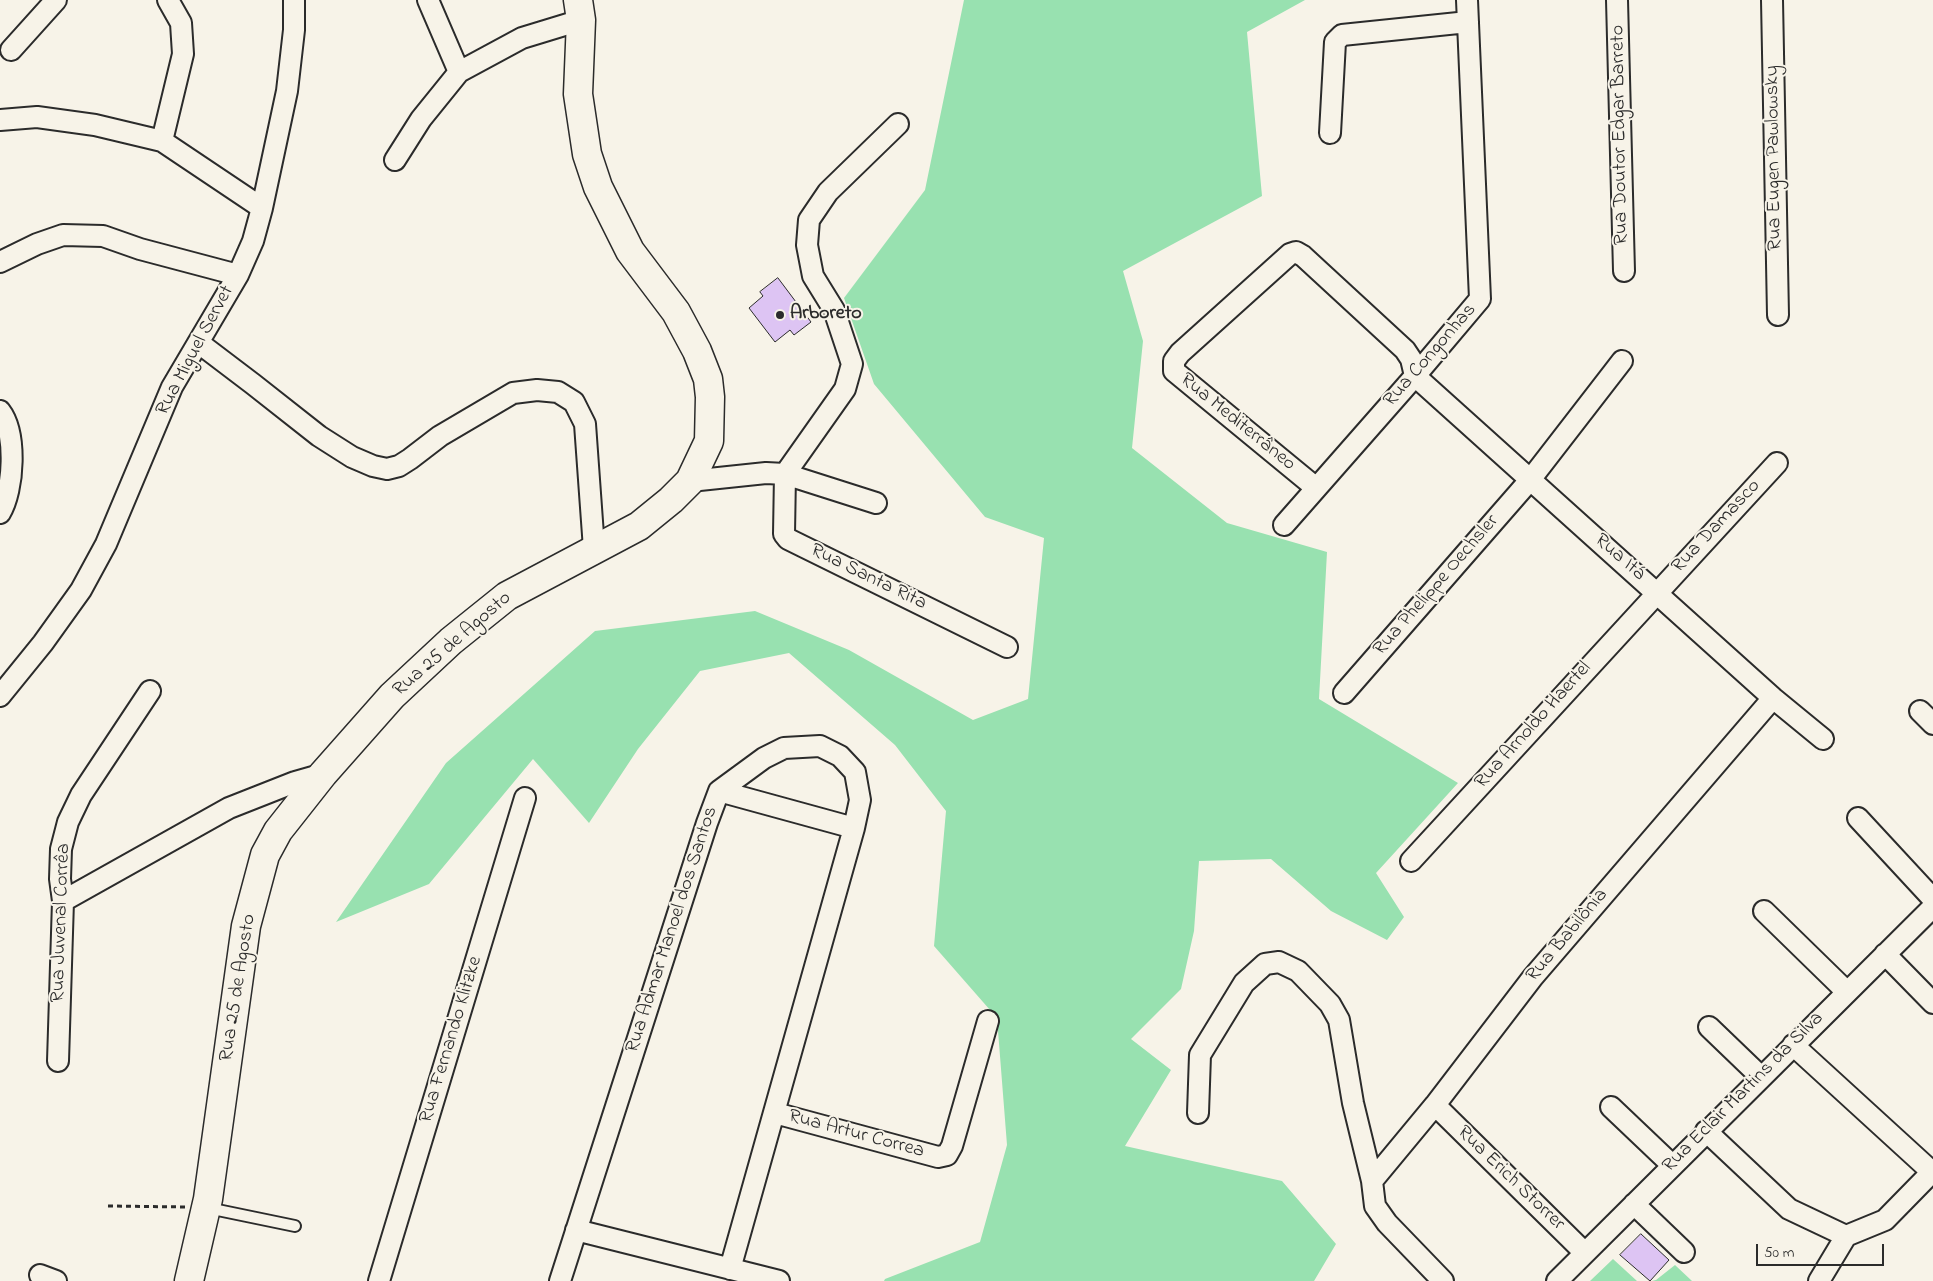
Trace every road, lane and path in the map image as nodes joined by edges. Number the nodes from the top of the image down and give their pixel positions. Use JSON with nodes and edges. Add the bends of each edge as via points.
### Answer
{"nodes":[{"id":1,"x":56,"y":0,"type":"edge"},
{"id":2,"x":168,"y":0,"type":"edge"},
{"id":3,"x":294,"y":0,"type":"edge"},
{"id":4,"x":428,"y":0,"type":"edge"},
{"id":5,"x":1467,"y":0,"type":"edge"},
{"id":6,"x":1617,"y":0,"type":"edge"},
{"id":7,"x":1772,"y":0,"type":"edge"},
{"id":8,"x":579,"y":10,"type":"edge"},
{"id":9,"x":1468,"y":22,"type":"junction"},
{"id":10,"x":11,"y":50,"type":"dead end"},
{"id":11,"x":459,"y":72,"type":"junction"},
{"id":12,"x":0,"y":120,"type":"edge"},
{"id":13,"x":898,"y":124,"type":"dead end"},
{"id":14,"x":1330,"y":133,"type":"dead end"},
{"id":15,"x":162,"y":142,"type":"junction"},
{"id":16,"x":395,"y":160,"type":"dead end"},
{"id":17,"x":262,"y":208,"type":"junction"},
{"id":18,"x":0,"y":262,"type":"edge"},
{"id":19,"x":1624,"y":271,"type":"dead end"},
{"id":20,"x":238,"y":274,"type":"junction"},
{"id":21,"x":1778,"y":315,"type":"dead end"},
{"id":22,"x":199,"y":343,"type":"junction"},
{"id":23,"x":1622,"y":362,"type":"dead end"},
{"id":24,"x":1415,"y":376,"type":"junction"},
{"id":25,"x":0,"y":411,"type":"edge"},
{"id":26,"x":1777,"y":463,"type":"dead end"},
{"id":27,"x":785,"y":474,"type":"junction"},
{"id":28,"x":1530,"y":480,"type":"junction"},
{"id":29,"x":690,"y":481,"type":"junction"},
{"id":30,"x":1315,"y":487,"type":"junction"},
{"id":31,"x":876,"y":503,"type":"dead end"},
{"id":32,"x":0,"y":513,"type":"edge"},
{"id":33,"x":1284,"y":525,"type":"dead end"},
{"id":34,"x":594,"y":549,"type":"junction"},
{"id":35,"x":1657,"y":592,"type":"junction"},
{"id":36,"x":1007,"y":647,"type":"dead end"},
{"id":37,"x":150,"y":691,"type":"dead end"},
{"id":38,"x":1344,"y":693,"type":"dead end"},
{"id":39,"x":0,"y":696,"type":"edge"},
{"id":40,"x":1773,"y":698,"type":"junction"},
{"id":41,"x":1823,"y":738,"type":"dead end"},
{"id":42,"x":323,"y":774,"type":"junction"},
{"id":43,"x":719,"y":791,"type":"junction"},
{"id":44,"x":525,"y":798,"type":"dead end"},
{"id":45,"x":1858,"y":818,"type":"dead end"},
{"id":46,"x":854,"y":828,"type":"junction"},
{"id":47,"x":1410,"y":861,"type":"dead end"},
{"id":48,"x":1933,"y":899,"type":"edge"},
{"id":49,"x":63,"y":901,"type":"junction"},
{"id":50,"x":1933,"y":907,"type":"edge"},
{"id":51,"x":1764,"y":911,"type":"dead end"},
{"id":52,"x":1885,"y":954,"type":"junction"},
{"id":53,"x":1847,"y":992,"type":"junction"},
{"id":54,"x":1933,"y":1003,"type":"edge"},
{"id":55,"x":988,"y":1020,"type":"dead end"},
{"id":56,"x":1709,"y":1026,"type":"dead end"},
{"id":57,"x":1794,"y":1044,"type":"junction"},
{"id":58,"x":58,"y":1061,"type":"dead end"},
{"id":59,"x":1761,"y":1077,"type":"junction"},
{"id":60,"x":1434,"y":1105,"type":"junction"},
{"id":61,"x":1611,"y":1107,"type":"dead end"},
{"id":62,"x":775,"y":1113,"type":"junction"},
{"id":63,"x":1198,"y":1113,"type":"dead end"},
{"id":64,"x":1706,"y":1131,"type":"junction"},
{"id":65,"x":1672,"y":1165,"type":"junction"},
{"id":66,"x":1930,"y":1179,"type":"edge"},
{"id":67,"x":1372,"y":1181,"type":"junction"},
{"id":68,"x":1634,"y":1204,"type":"junction"},
{"id":69,"x":108,"y":1206,"type":"dead end"},
{"id":70,"x":206,"y":1208,"type":"junction"},
{"id":71,"x":295,"y":1226,"type":"dead end"},
{"id":72,"x":576,"y":1230,"type":"junction"},
{"id":73,"x":1846,"y":1236,"type":"junction"},
{"id":74,"x":1585,"y":1252,"type":"junction"},
{"id":75,"x":1684,"y":1252,"type":"dead end"},
{"id":76,"x":730,"y":1268,"type":"junction"},
{"id":77,"x":191,"y":1271,"type":"edge"},
{"id":78,"x":174,"y":1281,"type":"edge"},
{"id":79,"x":378,"y":1281,"type":"edge"},
{"id":80,"x":560,"y":1281,"type":"edge"},
{"id":81,"x":779,"y":1281,"type":"edge"},
{"id":82,"x":1443,"y":1281,"type":"edge"},
{"id":83,"x":1557,"y":1281,"type":"edge"},
{"id":84,"x":1819,"y":1281,"type":"edge"}],
"edges":[{"from":1,"to":10,"type":"street"},
{"from":2,"to":15,"type":"street","via":[[182,23],[183,54]]},
{"from":3,"to":17,"type":"street","name":"Rua Miguel Servet","via":[[294,30],[286,91]]},
{"from":4,"to":11,"type":"street"},
{"from":5,"to":9,"type":"street","name":"Rua Congonhas"},
{"from":6,"to":19,"type":"street","name":"Rua Doutor Edgar Barreto"},
{"from":7,"to":21,"type":"street","name":"Rua Eugen Pawlowsky"},
{"from":8,"to":11,"type":"street"},
{"from":8,"to":29,"type":"street","name":"Rua 25 de Agosto","via":[[578,94],[587,154],[630,251],[676,312],[708,379],[709,441]]},
{"from":9,"to":14,"type":"street","via":[[1342,35],[1335,42]]},
{"from":9,"to":24,"type":"street","name":"Rua Congonhas","via":[[1480,299]]},
{"from":11,"to":16,"type":"street","via":[[421,119]]},
{"from":12,"to":15,"type":"street","via":[[38,117],[95,125]]},
{"from":13,"to":27,"type":"street","via":[[828,192],[809,220],[807,245],[813,276],[834,310],[852,364],[845,389]]},
{"from":15,"to":17,"type":"street"},
{"from":17,"to":20,"type":"street","name":"Rua Miguel Servet"},
{"from":18,"to":20,"type":"street","via":[[63,235],[103,236]]},
{"from":20,"to":22,"type":"street","name":"Rua Miguel Servet"},
{"from":22,"to":34,"type":"street","via":[[352,458],[387,468],[410,460],[440,436],[513,393],[558,392],[574,402],[585,424]]},
{"from":22,"to":39,"type":"street","name":"Rua Miguel Servet","via":[[172,387],[106,544],[81,590]]},
{"from":23,"to":28,"type":"street","name":"Rua Phelippe Oechsler"},
{"from":24,"to":28,"type":"street","name":"Rua Itá"},
{"from":24,"to":30,"type":"street","name":"Rua Congonhas"},
{"from":24,"to":30,"type":"street","name":"Rua Mediterrâneo","via":[[1405,350],[1296,252],[1180,353],[1174,361],[1174,371]]},
{"from":25,"to":32,"type":"street","via":[[11,443],[12,473]]},
{"from":26,"to":35,"type":"street","name":"Rua Damasco"},
{"from":27,"to":29,"type":"street"},
{"from":27,"to":31,"type":"street"},
{"from":27,"to":36,"type":"street","name":"Rua Santa Rita","via":[[784,534],[788,539]]},
{"from":28,"to":35,"type":"street","name":"Rua Itá"},
{"from":28,"to":38,"type":"street","name":"Rua Phelippe Oechsler"},
{"from":29,"to":34,"type":"street","name":"Rua 25 de Agosto","via":[[639,526]]},
{"from":30,"to":33,"type":"street","name":"Rua Congonhas"},
{"from":34,"to":42,"type":"street","name":"Rua 25 de Agosto","via":[[506,596],[392,696]]},
{"from":35,"to":40,"type":"street","name":"Rua Itá"},
{"from":35,"to":47,"type":"street","name":"Rua Arnoldo Haertel"},
{"from":37,"to":49,"type":"street","name":"Rua Juvenal Corrêa","via":[[81,795],[68,822],[61,849]]},
{"from":40,"to":41,"type":"street","name":"Rua Itá"},
{"from":40,"to":60,"type":"street","name":"Rua Babilônia","via":[[1533,977]]},
{"from":42,"to":49,"type":"street","via":[[229,808]]},
{"from":42,"to":70,"type":"street","name":"Rua 25 de Agosto","via":[[278,832],[265,855],[246,926]]},
{"from":43,"to":46,"type":"street"},
{"from":43,"to":46,"type":"street","name":"Rua Admar Manoel dos Santos","via":[[764,758],[784,748],[820,746],[840,756],[855,772],[860,800]]},
{"from":43,"to":72,"type":"street","name":"Rua Admar Manoel dos Santos"},
{"from":44,"to":79,"type":"street","name":"Rua Fernando Klitzke"},
{"from":45,"to":48,"type":"street"},
{"from":46,"to":62,"type":"street","name":"Rua Admar Manoel dos Santos"},
{"from":49,"to":58,"type":"street","name":"Rua Juvenal Corrêa"},
{"from":50,"to":52,"type":"street","name":"Rua Eclair Martins da Silva"},
{"from":51,"to":53,"type":"street"},
{"from":52,"to":53,"type":"street","name":"Rua Eclair Martins da Silva"},
{"from":52,"to":54,"type":"street"},
{"from":53,"to":57,"type":"street","name":"Rua Eclair Martins da Silva"},
{"from":55,"to":62,"type":"street","name":"Rua Artur Correa","via":[[947,1155],[938,1157]]},
{"from":56,"to":59,"type":"street"},
{"from":57,"to":59,"type":"street","name":"Rua Eclair Martins da Silva"},
{"from":57,"to":66,"type":"street"},
{"from":59,"to":64,"type":"street","name":"Rua Eclair Martins da Silva"},
{"from":60,"to":67,"type":"street","name":"Rua Babilônia"},
{"from":60,"to":74,"type":"street","name":"Rua Erich Storrer"},
{"from":61,"to":65,"type":"street"},
{"from":62,"to":76,"type":"street","name":"Rua Admar Manoel dos Santos"},
{"from":63,"to":67,"type":"street","via":[[1200,1055],[1244,983],[1265,964],[1279,962],[1298,971],[1330,1004],[1338,1020]]},
{"from":64,"to":65,"type":"street","name":"Rua Eclair Martins da Silva"},
{"from":64,"to":73,"type":"street","via":[[1789,1209]]},
{"from":65,"to":68,"type":"street","name":"Rua Eclair Martins da Silva"},
{"from":66,"to":73,"type":"street","via":[[1885,1220]]},
{"from":67,"to":82,"type":"street","via":[[1375,1206],[1387,1223]]},
{"from":68,"to":74,"type":"street","name":"Rua Eclair Martins da Silva"},
{"from":68,"to":75,"type":"street"},
{"from":69,"to":70,"type":"path"},
{"from":70,"to":71,"type":"lane"},
{"from":70,"to":77,"type":"street","name":"Rua 25 de Agosto"},
{"from":72,"to":76,"type":"street"},
{"from":72,"to":80,"type":"street","name":"Rua Admar Manoel dos Santos"},
{"from":73,"to":84,"type":"street"},
{"from":74,"to":83,"type":"street","name":"Rua Eclair Martins da Silva"},
{"from":76,"to":81,"type":"street"},
{"from":77,"to":78,"type":"street"}]}
